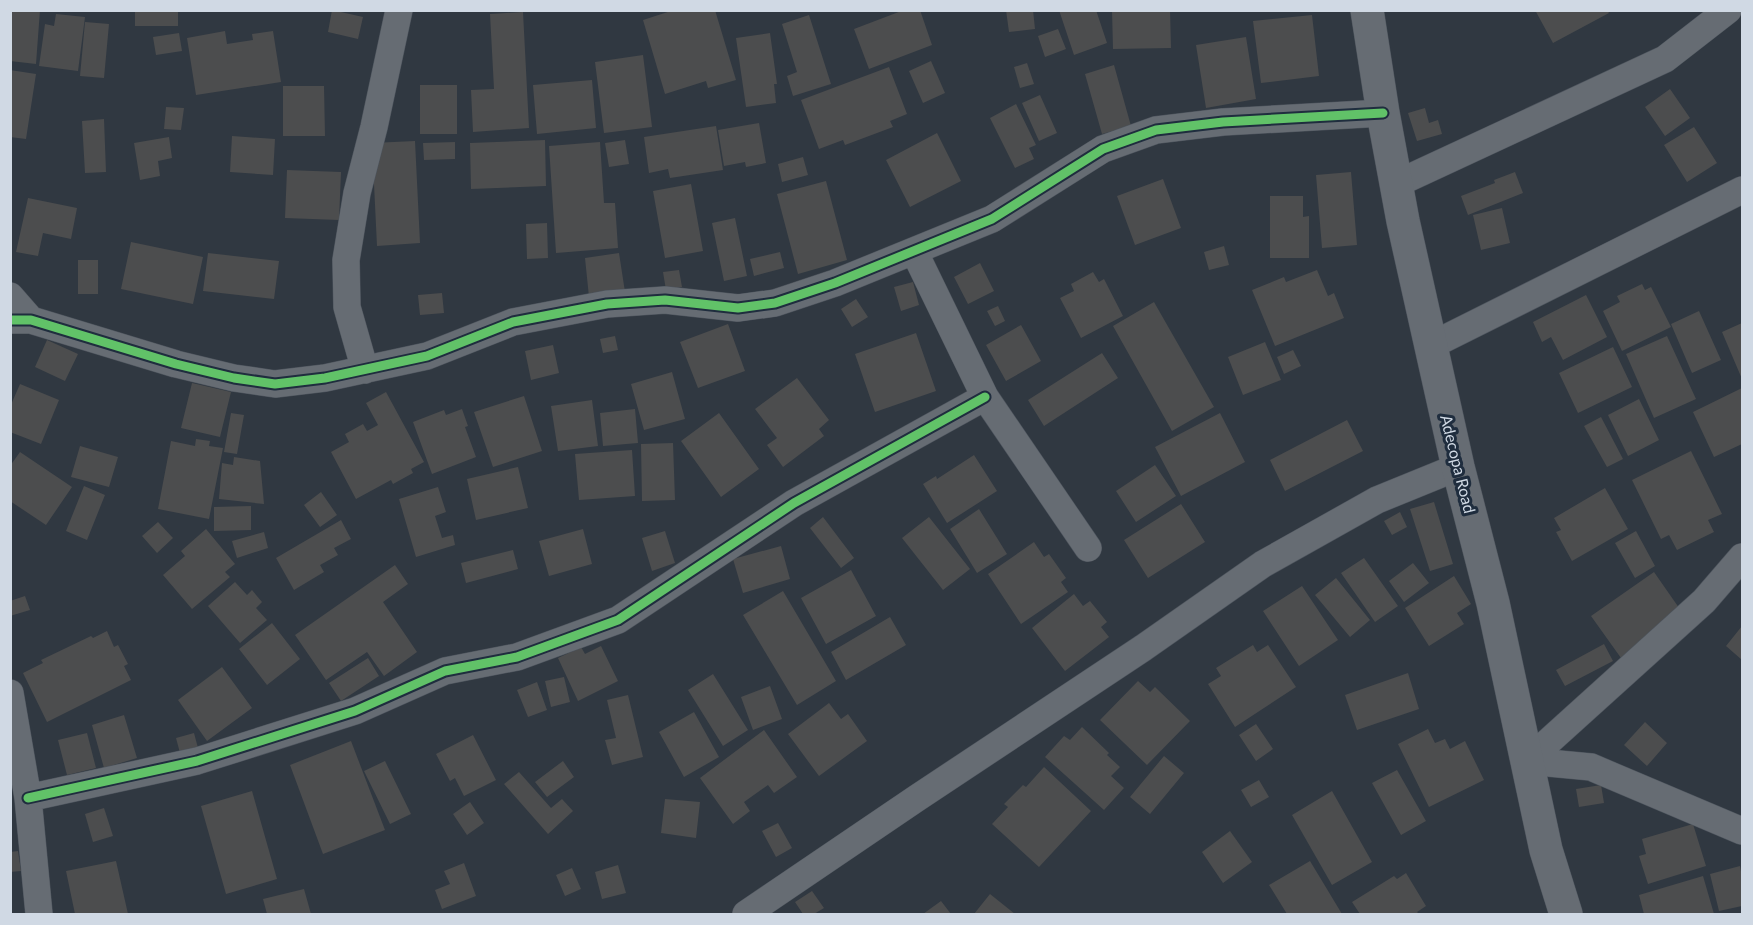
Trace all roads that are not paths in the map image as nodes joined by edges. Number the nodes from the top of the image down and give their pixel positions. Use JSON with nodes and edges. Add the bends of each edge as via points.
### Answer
{"nodes":[{"id":1,"x":399,"y":10,"type":"edge"},
{"id":2,"x":1366,"y":10,"type":"edge"},
{"id":3,"x":1728,"y":10,"type":"edge"},
{"id":4,"x":1383,"y":113,"type":"junction"},
{"id":5,"x":1396,"y":184,"type":"junction"},
{"id":6,"x":1743,"y":190,"type":"edge"},
{"id":7,"x":914,"y":251,"type":"junction"},
{"id":8,"x":10,"y":296,"type":"edge"},
{"id":9,"x":21,"y":320,"type":"edge"},
{"id":10,"x":1431,"y":346,"type":"junction"},
{"id":11,"x":365,"y":370,"type":"junction"},
{"id":12,"x":985,"y":397,"type":"junction"},
{"id":13,"x":1458,"y":467,"type":"junction"},
{"id":14,"x":1088,"y":548,"type":"dead end"},
{"id":15,"x":1743,"y":557,"type":"edge"},
{"id":16,"x":10,"y":693,"type":"edge"},
{"id":17,"x":1527,"y":761,"type":"junction"},
{"id":18,"x":28,"y":798,"type":"junction"},
{"id":19,"x":1743,"y":831,"type":"edge"},
{"id":20,"x":39,"y":915,"type":"edge"},
{"id":21,"x":746,"y":915,"type":"edge"},
{"id":22,"x":1566,"y":915,"type":"edge"}],
"edges":[{"from":1,"to":11,"type":"street","via":[[357,193],[346,260],[347,307]]},
{"from":2,"to":4,"type":"street","name":"Adecopa Road"},
{"from":3,"to":5,"type":"street","via":[[1665,59]]},
{"from":4,"to":5,"type":"street","name":"Adecopa Road"},
{"from":4,"to":7,"type":"street","via":[[1156,130],[1103,149],[992,219]]},
{"from":5,"to":10,"type":"street","name":"Adecopa Road"},
{"from":6,"to":10,"type":"street"},
{"from":7,"to":11,"type":"street","via":[[775,303],[738,308],[665,300],[607,304],[513,322],[427,356]]},
{"from":7,"to":12,"type":"street"},
{"from":8,"to":9,"type":"street"},
{"from":9,"to":11,"type":"street","via":[[176,364],[255,381],[276,384]]},
{"from":10,"to":13,"type":"street","name":"Adecopa Road"},
{"from":12,"to":14,"type":"street"},
{"from":12,"to":18,"type":"street","via":[[794,503],[618,620],[517,657],[445,671],[355,711],[197,761]]},
{"from":13,"to":17,"type":"street","name":"Adecopa Road"},
{"from":13,"to":21,"type":"street","via":[[1377,500],[1263,564]]},
{"from":15,"to":17,"type":"street","via":[[1704,601]]},
{"from":16,"to":18,"type":"street"},
{"from":17,"to":19,"type":"street","via":[[1592,767]]},
{"from":17,"to":22,"type":"street","name":"Adecopa Road","via":[[1546,850]]},
{"from":18,"to":20,"type":"street"}]}
